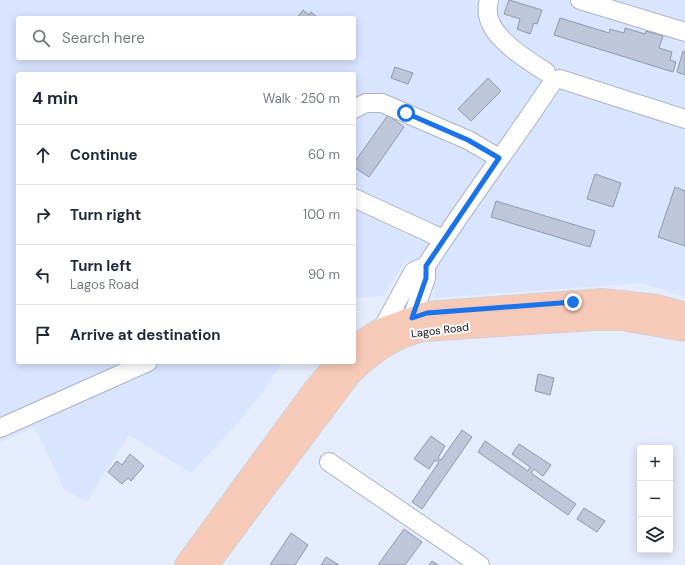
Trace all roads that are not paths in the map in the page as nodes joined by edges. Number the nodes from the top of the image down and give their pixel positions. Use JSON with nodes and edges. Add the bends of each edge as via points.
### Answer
{"nodes":[{"id":1,"x":489,"y":0,"type":"edge"},
{"id":2,"x":580,"y":0,"type":"edge"},
{"id":3,"x":685,"y":32,"type":"edge"},
{"id":4,"x":553,"y":78,"type":"junction"},
{"id":5,"x":356,"y":108,"type":"edge"},
{"id":6,"x":685,"y":119,"type":"edge"},
{"id":7,"x":499,"y":158,"type":"junction"},
{"id":8,"x":356,"y":199,"type":"edge"},
{"id":9,"x":444,"y":239,"type":"junction"},
{"id":10,"x":426,"y":266,"type":"junction"},
{"id":11,"x":685,"y":314,"type":"edge"},
{"id":12,"x":412,"y":318,"type":"junction"},
{"id":13,"x":382,"y":329,"type":"junction"},
{"id":14,"x":685,"y":330,"type":"edge"},
{"id":15,"x":356,"y":345,"type":"edge"},
{"id":16,"x":144,"y":364,"type":"edge"},
{"id":17,"x":336,"y":364,"type":"edge"},
{"id":18,"x":0,"y":428,"type":"edge"},
{"id":19,"x":329,"y":462,"type":"dead end"},
{"id":20,"x":186,"y":565,"type":"edge"},
{"id":21,"x":207,"y":565,"type":"edge"},
{"id":22,"x":480,"y":565,"type":"edge"}],
"edges":[{"from":1,"to":4,"type":"street","via":[[486,9],[492,26],[512,50]]},
{"from":2,"to":3,"type":"street"},
{"from":4,"to":6,"type":"street"},
{"from":4,"to":7,"type":"street","via":[[518,135]]},
{"from":5,"to":7,"type":"street","via":[[366,104],[382,104],[468,140]]},
{"from":7,"to":9,"type":"street"},
{"from":8,"to":9,"type":"street"},
{"from":9,"to":10,"type":"street"},
{"from":10,"to":12,"type":"street","via":[[426,278]]},
{"from":10,"to":13,"type":"street","via":[[413,272]]},
{"from":11,"to":12,"type":"main road","name":"Lagos Road","via":[[656,306],[602,300],[427,313]]},
{"from":12,"to":13,"type":"main road","name":"Lagos Road"},
{"from":13,"to":15,"type":"main road","name":"Lagos Road"},
{"from":14,"to":21,"type":"main road","name":"Lagos Road","via":[[622,319],[553,321],[423,330],[405,334],[367,357],[349,375]]},
{"from":16,"to":18,"type":"street"},
{"from":17,"to":20,"type":"main road","via":[[314,389]]},
{"from":19,"to":22,"type":"street"}]}
